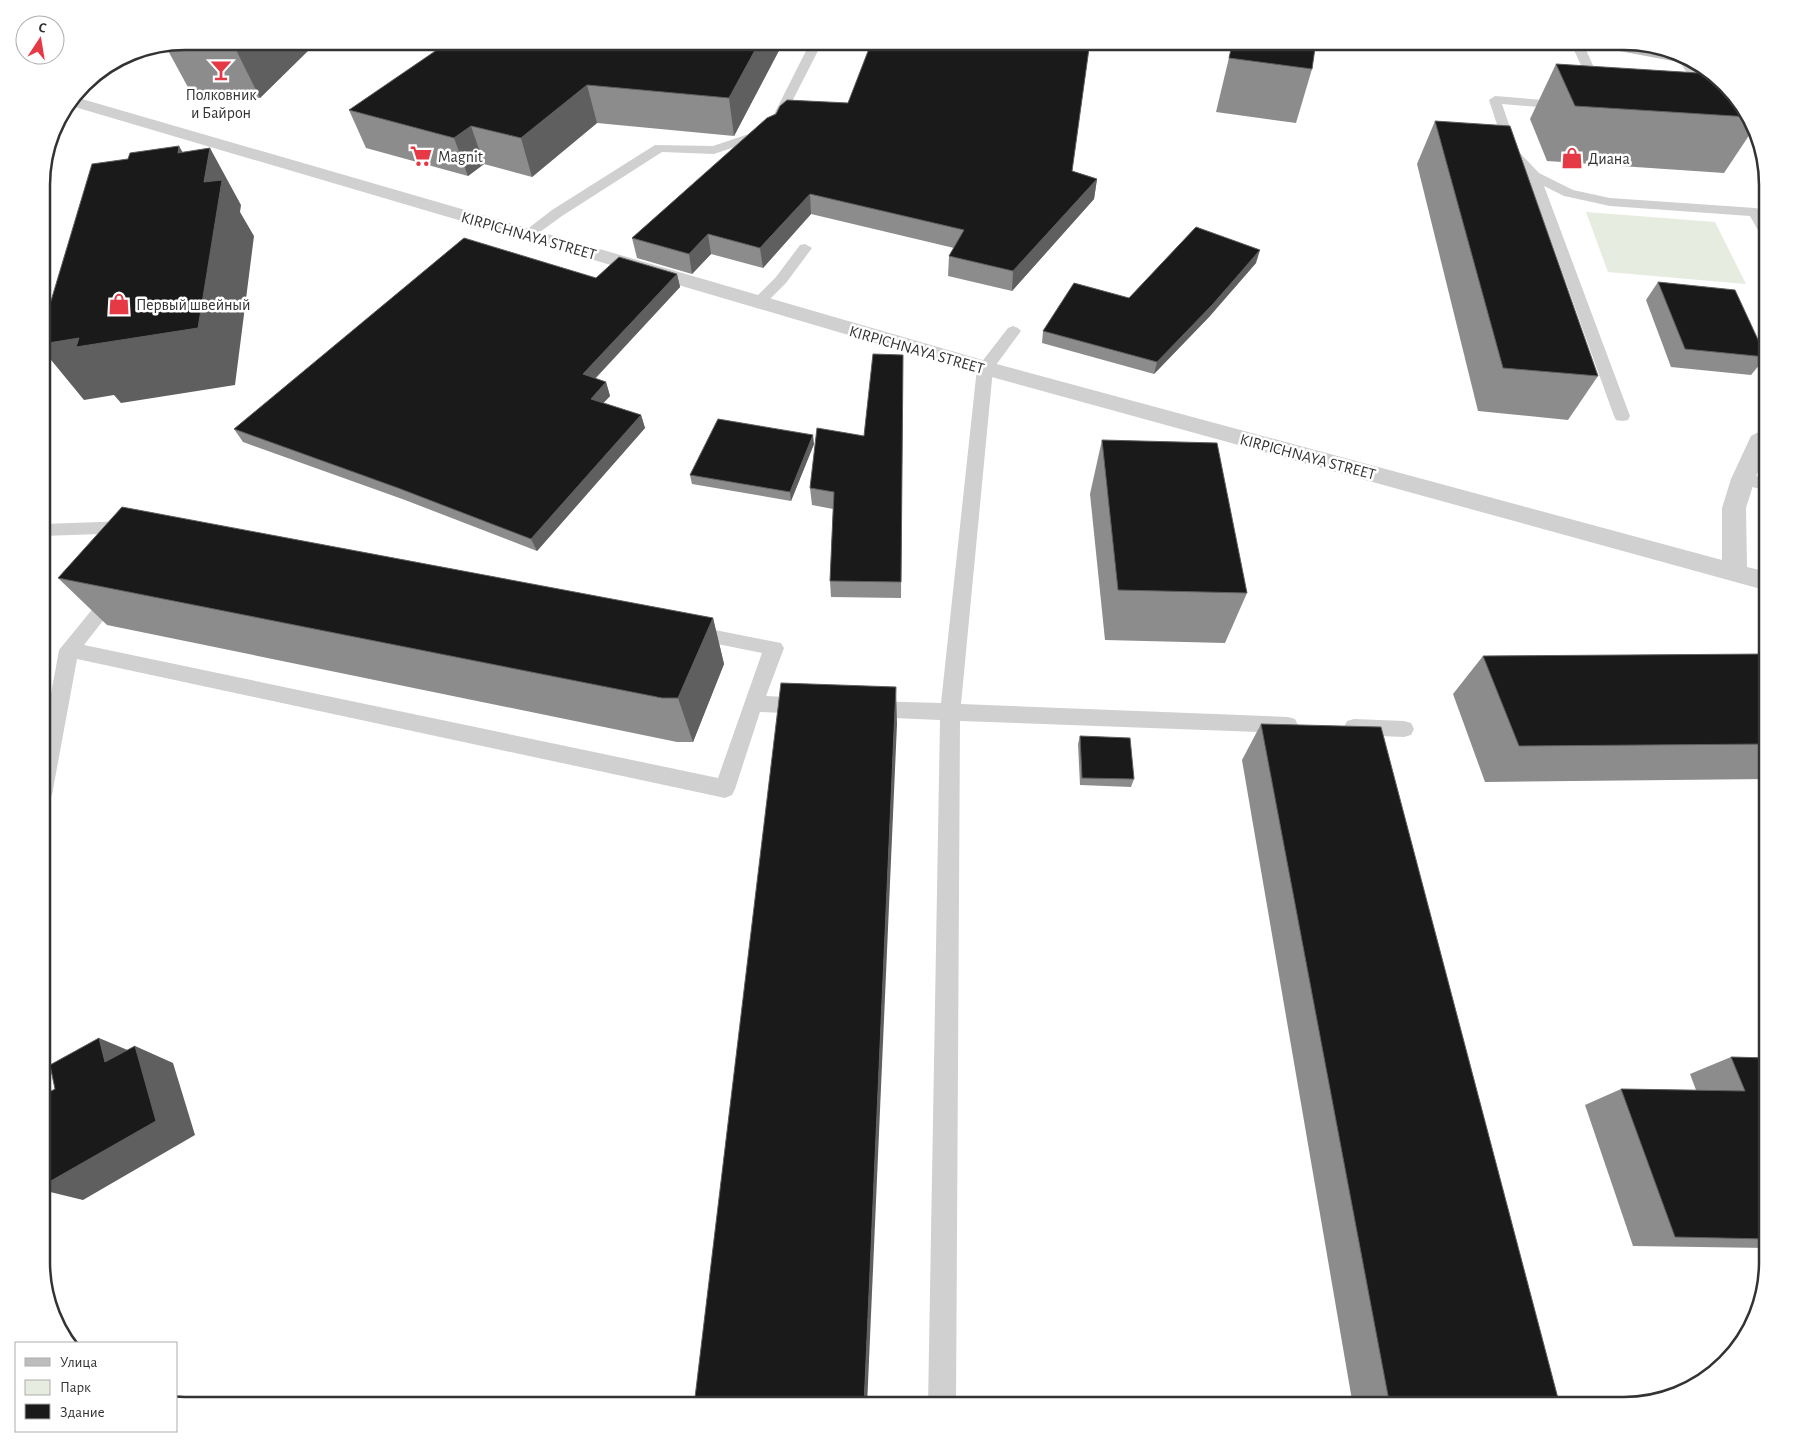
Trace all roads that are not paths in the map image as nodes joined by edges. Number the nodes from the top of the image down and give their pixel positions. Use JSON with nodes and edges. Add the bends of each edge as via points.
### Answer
{"nodes":[{"id":1,"x":812,"y":50,"type":"edge"},
{"id":2,"x":1580,"y":50,"type":"edge"},
{"id":3,"x":1691,"y":67,"type":"edge"},
{"id":4,"x":1604,"y":101,"type":"edge"},
{"id":5,"x":78,"y":103,"type":"edge"},
{"id":6,"x":1579,"y":106,"type":"edge"},
{"id":7,"x":1716,"y":109,"type":"edge"},
{"id":8,"x":1534,"y":176,"type":"junction"},
{"id":9,"x":1759,"y":219,"type":"edge"},
{"id":10,"x":528,"y":234,"type":"junction"},
{"id":11,"x":806,"y":248,"type":"dead end"},
{"id":12,"x":758,"y":304,"type":"junction"},
{"id":13,"x":1014,"y":331,"type":"dead end"},
{"id":14,"x":985,"y":368,"type":"junction"},
{"id":15,"x":1622,"y":416,"type":"dead end"},
{"id":16,"x":1759,"y":441,"type":"edge"},
{"id":17,"x":1743,"y":479,"type":"junction"},
{"id":18,"x":1759,"y":483,"type":"edge"},
{"id":19,"x":150,"y":526,"type":"edge"},
{"id":20,"x":50,"y":530,"type":"edge"},
{"id":21,"x":1735,"y":573,"type":"junction"},
{"id":22,"x":126,"y":580,"type":"edge"},
{"id":23,"x":1759,"y":580,"type":"edge"},
{"id":24,"x":676,"y":629,"type":"edge"},
{"id":25,"x":69,"y":650,"type":"junction"},
{"id":26,"x":753,"y":704,"type":"junction"},
{"id":27,"x":822,"y":707,"type":"edge"},
{"id":28,"x":852,"y":708,"type":"edge"},
{"id":29,"x":950,"y":713,"type":"junction"},
{"id":30,"x":1305,"y":726,"type":"edge"},
{"id":31,"x":1335,"y":727,"type":"edge"},
{"id":32,"x":1404,"y":729,"type":"dead end"},
{"id":33,"x":50,"y":752,"type":"edge"},
{"id":34,"x":942,"y":1397,"type":"edge"}],
"edges":[{"from":1,"to":10,"type":"lane","via":[[772,130],[714,150],[659,148]]},
{"from":2,"to":4,"type":"lane"},
{"from":3,"to":7,"type":"lane"},
{"from":5,"to":10,"type":"street","name":"KIRPICHNAYA STREET"},
{"from":6,"to":8,"type":"lane","via":[[1496,100],[1512,152]]},
{"from":8,"to":9,"type":"lane","via":[[1569,193],[1610,202],[1755,212]]},
{"from":8,"to":15,"type":"lane"},
{"from":10,"to":12,"type":"street","name":"KIRPICHNAYA STREET"},
{"from":11,"to":12,"type":"lane"},
{"from":12,"to":14,"type":"street","name":"KIRPICHNAYA STREET"},
{"from":13,"to":14,"type":"lane"},
{"from":14,"to":21,"type":"street","name":"KIRPICHNAYA STREET"},
{"from":14,"to":29,"type":"lane"},
{"from":16,"to":17,"type":"street"},
{"from":17,"to":18,"type":"lane"},
{"from":17,"to":21,"type":"street","via":[[1734,508]]},
{"from":19,"to":20,"type":"lane"},
{"from":21,"to":23,"type":"street","name":"KIRPICHNAYA STREET"},
{"from":22,"to":25,"type":"lane"},
{"from":24,"to":26,"type":"lane","via":[[774,648]]},
{"from":25,"to":26,"type":"lane","via":[[725,789]]},
{"from":25,"to":33,"type":"lane"},
{"from":26,"to":27,"type":"lane"},
{"from":28,"to":29,"type":"lane"},
{"from":29,"to":30,"type":"lane"},
{"from":29,"to":34,"type":"lane"},
{"from":31,"to":32,"type":"lane"}]}
